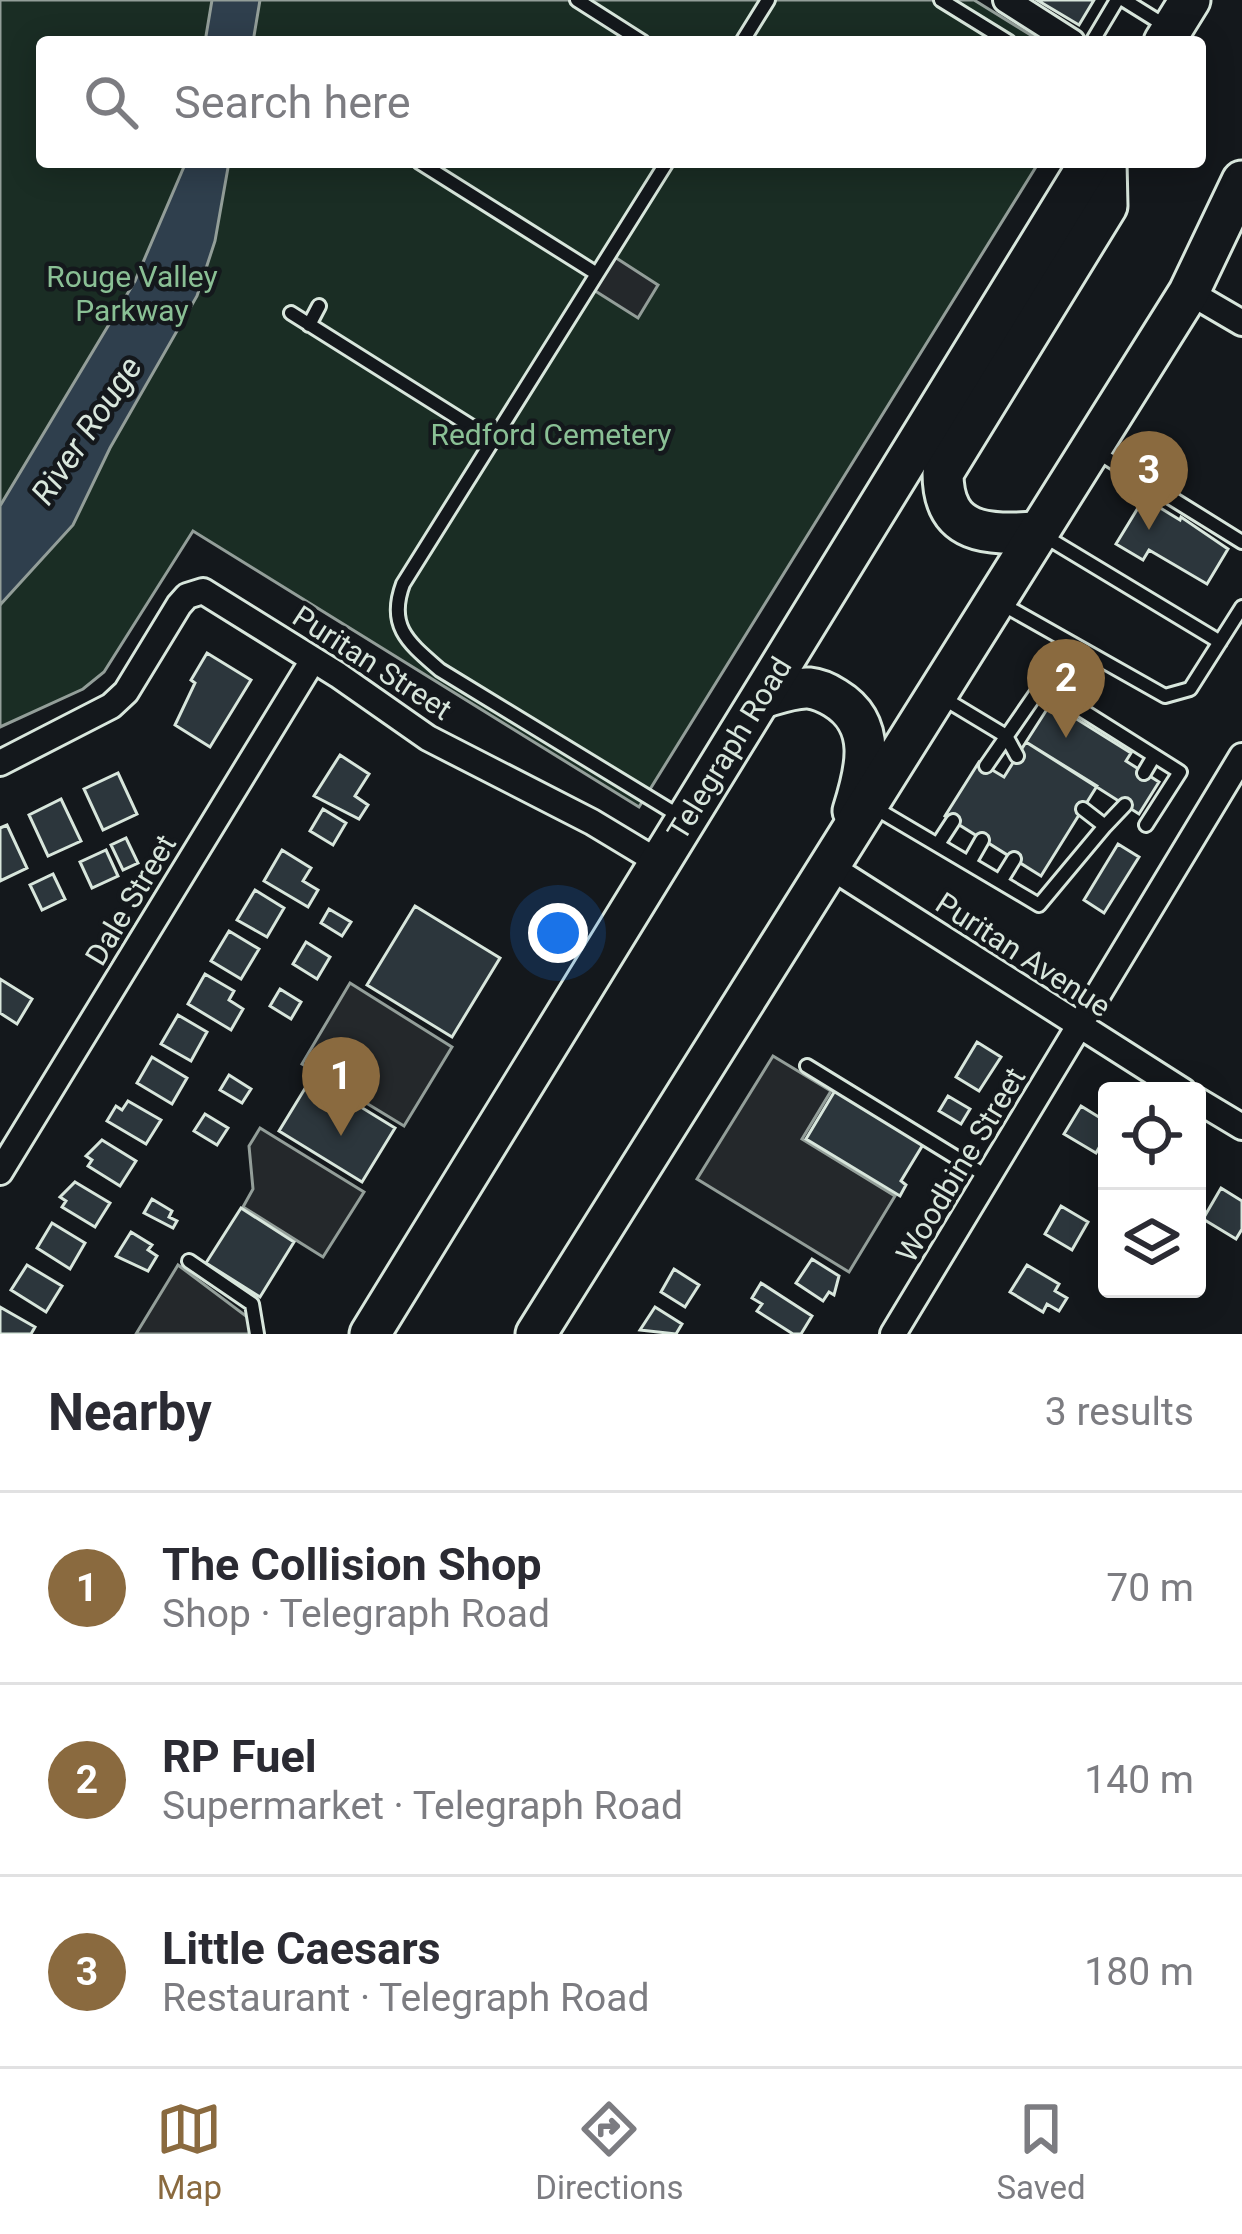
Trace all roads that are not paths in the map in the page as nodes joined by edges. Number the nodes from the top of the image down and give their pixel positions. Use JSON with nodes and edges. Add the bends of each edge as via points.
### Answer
{"nodes":[{"id":1,"x":578,"y":0,"type":"edge"},
{"id":2,"x":768,"y":0,"type":"edge"},
{"id":3,"x":941,"y":0,"type":"edge"},
{"id":4,"x":1006,"y":0,"type":"edge"},
{"id":5,"x":1121,"y":0,"type":"edge"},
{"id":6,"x":1175,"y":24,"type":"edge"},
{"id":7,"x":635,"y":36,"type":"edge"},
{"id":8,"x":746,"y":36,"type":"edge"},
{"id":9,"x":999,"y":36,"type":"edge"},
{"id":10,"x":1063,"y":36,"type":"edge"},
{"id":11,"x":1096,"y":36,"type":"edge"},
{"id":12,"x":429,"y":168,"type":"edge"},
{"id":13,"x":663,"y":168,"type":"edge"},
{"id":14,"x":1086,"y":168,"type":"edge"},
{"id":15,"x":1106,"y":168,"type":"edge"},
{"id":16,"x":1242,"y":181,"type":"edge"},
{"id":17,"x":597,"y":274,"type":"junction"},
{"id":18,"x":1189,"y":292,"type":"junction"},
{"id":19,"x":320,"y":306,"type":"dead end"},
{"id":20,"x":291,"y":314,"type":"dead end"},
{"id":21,"x":1242,"y":323,"type":"edge"},
{"id":22,"x":309,"y":325,"type":"junction"},
{"id":23,"x":494,"y":440,"type":"junction"},
{"id":24,"x":1090,"y":449,"type":"junction"},
{"id":25,"x":1038,"y":532,"type":"junction"},
{"id":26,"x":1242,"y":542,"type":"edge"},
{"id":27,"x":995,"y":600,"type":"junction"},
{"id":28,"x":1242,"y":607,"type":"edge"},
{"id":29,"x":1220,"y":642,"type":"junction"},
{"id":30,"x":313,"y":660,"type":"junction"},
{"id":31,"x":937,"y":695,"type":"junction"},
{"id":32,"x":762,"y":698,"type":"junction"},
{"id":33,"x":1006,"y":736,"type":"junction"},
{"id":34,"x":1017,"y":756,"type":"dead end"},
{"id":35,"x":1154,"y":756,"type":"junction"},
{"id":36,"x":1242,"y":756,"type":"edge"},
{"id":37,"x":0,"y":763,"type":"edge"},
{"id":38,"x":986,"y":766,"type":"dead end"},
{"id":39,"x":1144,"y":772,"type":"dead end"},
{"id":40,"x":868,"y":804,"type":"junction"},
{"id":41,"x":1125,"y":806,"type":"dead end"},
{"id":42,"x":1083,"y":809,"type":"dead end"},
{"id":43,"x":687,"y":820,"type":"junction"},
{"id":44,"x":952,"y":821,"type":"dead end"},
{"id":45,"x":1145,"y":825,"type":"dead end"},
{"id":46,"x":1105,"y":826,"type":"junction"},
{"id":47,"x":982,"y":840,"type":"dead end"},
{"id":48,"x":938,"y":844,"type":"junction"},
{"id":49,"x":837,"y":856,"type":"junction"},
{"id":50,"x":1015,"y":860,"type":"dead end"},
{"id":51,"x":970,"y":861,"type":"junction"},
{"id":52,"x":660,"y":863,"type":"junction"},
{"id":53,"x":1001,"y":880,"type":"junction"},
{"id":54,"x":1079,"y":1028,"type":"junction"},
{"id":55,"x":807,"y":1066,"type":"dead end"},
{"id":56,"x":1168,"y":1082,"type":"edge"},
{"id":57,"x":1206,"y":1105,"type":"edge"},
{"id":58,"x":1242,"y":1127,"type":"edge"},
{"id":59,"x":0,"y":1172,"type":"edge"},
{"id":60,"x":988,"y":1178,"type":"junction"},
{"id":61,"x":189,"y":1262,"type":"dead end"},
{"id":62,"x":257,"y":1334,"type":"edge"},
{"id":63,"x":370,"y":1334,"type":"edge"},
{"id":64,"x":536,"y":1334,"type":"edge"},
{"id":65,"x":893,"y":1334,"type":"edge"}],
"edges":[{"from":1,"to":7,"type":"lane"},
{"from":2,"to":8,"type":"lane"},
{"from":3,"to":9,"type":"lane"},
{"from":4,"to":10,"type":"street"},
{"from":5,"to":6,"type":"lane"},
{"from":5,"to":11,"type":"lane"},
{"from":12,"to":17,"type":"lane"},
{"from":13,"to":17,"type":"lane"},
{"from":14,"to":32,"type":"main road","name":"Telegraph Road"},
{"from":15,"to":25,"type":"main road","via":[[1108,206],[943,473],[943,498],[959,521],[983,533]]},
{"from":16,"to":18,"type":"main road"},
{"from":17,"to":23,"type":"lane"},
{"from":18,"to":21,"type":"street"},
{"from":18,"to":24,"type":"main road"},
{"from":19,"to":22,"type":"lane"},
{"from":20,"to":22,"type":"lane"},
{"from":22,"to":23,"type":"lane"},
{"from":23,"to":43,"type":"lane","via":[[403,584],[398,627],[440,670]]},
{"from":24,"to":25,"type":"main road"},
{"from":24,"to":26,"type":"lane"},
{"from":25,"to":27,"type":"main road"},
{"from":25,"to":29,"type":"lane"},
{"from":27,"to":29,"type":"lane","via":[[1165,696],[1190,689]]},
{"from":27,"to":31,"type":"main road"},
{"from":28,"to":29,"type":"lane"},
{"from":30,"to":37,"type":"street","name":"Puritan Street","via":[[203,591],[187,596],[126,692],[94,718]]},
{"from":30,"to":52,"type":"street","name":"Puritan Street","via":[[428,738]]},
{"from":30,"to":59,"type":"street","name":"Dale Street"},
{"from":31,"to":33,"type":"lane"},
{"from":31,"to":40,"type":"main road"},
{"from":32,"to":43,"type":"main road","name":"Telegraph Road"},
{"from":32,"to":49,"type":"main road","via":[[804,687],[823,691],[861,722],[863,779]]},
{"from":33,"to":34,"type":"lane"},
{"from":33,"to":35,"type":"lane","via":[[1042,685]]},
{"from":33,"to":38,"type":"lane"},
{"from":35,"to":39,"type":"lane"},
{"from":35,"to":45,"type":"lane","via":[[1180,772]]},
{"from":36,"to":54,"type":"street","name":"Woodbine Street"},
{"from":40,"to":48,"type":"lane"},
{"from":40,"to":49,"type":"main road"},
{"from":41,"to":46,"type":"lane"},
{"from":42,"to":46,"type":"lane"},
{"from":43,"to":52,"type":"main road","name":"Telegraph Road"},
{"from":44,"to":48,"type":"lane"},
{"from":46,"to":53,"type":"lane","via":[[1040,905]]},
{"from":47,"to":51,"type":"lane"},
{"from":48,"to":51,"type":"lane"},
{"from":49,"to":54,"type":"street","name":"Puritan Avenue"},
{"from":49,"to":64,"type":"main road"},
{"from":50,"to":53,"type":"lane"},
{"from":51,"to":53,"type":"lane"},
{"from":52,"to":63,"type":"main road","name":"Telegraph Road"},
{"from":54,"to":56,"type":"street","name":"Puritan Avenue"},
{"from":54,"to":60,"type":"street","name":"Woodbine Street"},
{"from":55,"to":60,"type":"lane"},
{"from":57,"to":58,"type":"street"},
{"from":60,"to":65,"type":"street","name":"Woodbine Street"},
{"from":61,"to":62,"type":"lane","via":[[252,1304]]}]}
